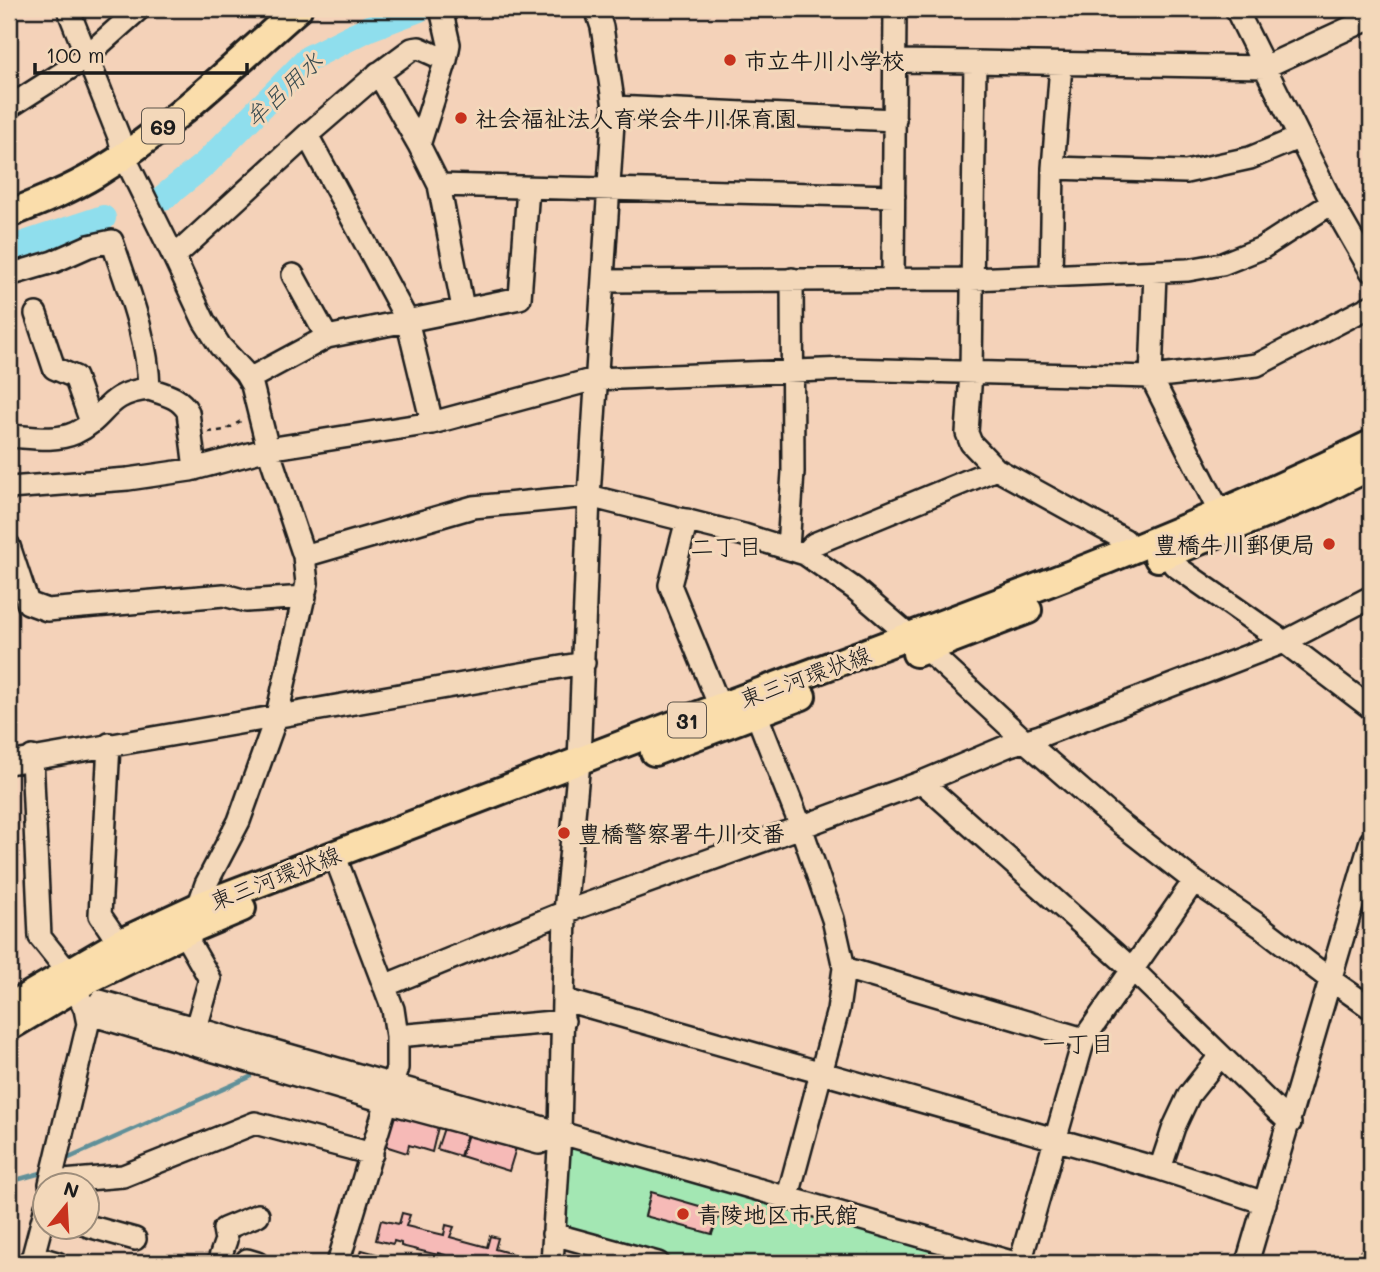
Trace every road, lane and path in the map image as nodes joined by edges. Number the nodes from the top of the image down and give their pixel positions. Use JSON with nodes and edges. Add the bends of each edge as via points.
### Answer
{"nodes":[{"id":1,"x":68,"y":9,"type":"edge"},
{"id":2,"x":139,"y":9,"type":"edge"},
{"id":3,"x":298,"y":9,"type":"edge"},
{"id":4,"x":596,"y":9,"type":"edge"},
{"id":5,"x":895,"y":9,"type":"edge"},
{"id":6,"x":1236,"y":9,"type":"edge"},
{"id":7,"x":442,"y":12,"type":"edge"},
{"id":8,"x":1371,"y":18,"type":"edge"},
{"id":9,"x":446,"y":60,"type":"junction"},
{"id":10,"x":895,"y":61,"type":"junction"},
{"id":11,"x":975,"y":62,"type":"junction"},
{"id":12,"x":77,"y":63,"type":"junction"},
{"id":13,"x":1061,"y":65,"type":"junction"},
{"id":14,"x":1265,"y":67,"type":"junction"},
{"id":15,"x":378,"y":74,"type":"junction"},
{"id":16,"x":9,"y":107,"type":"edge"},
{"id":17,"x":614,"y":107,"type":"junction"},
{"id":18,"x":895,"y":120,"type":"junction"},
{"id":19,"x":307,"y":135,"type":"junction"},
{"id":20,"x":1298,"y":138,"type":"junction"},
{"id":21,"x":419,"y":145,"type":"junction"},
{"id":22,"x":124,"y":156,"type":"junction"},
{"id":23,"x":1053,"y":168,"type":"junction"},
{"id":24,"x":439,"y":185,"type":"junction"},
{"id":25,"x":528,"y":188,"type":"junction"},
{"id":26,"x":610,"y":190,"type":"junction"},
{"id":27,"x":894,"y":196,"type":"junction"},
{"id":28,"x":1332,"y":203,"type":"junction"},
{"id":29,"x":9,"y":214,"type":"edge"},
{"id":30,"x":174,"y":257,"type":"junction"},
{"id":31,"x":1371,"y":271,"type":"edge"},
{"id":32,"x":1155,"y":273,"type":"junction"},
{"id":33,"x":9,"y":275,"type":"edge"},
{"id":34,"x":293,"y":275,"type":"dead end"},
{"id":35,"x":1051,"y":277,"type":"junction"},
{"id":36,"x":792,"y":279,"type":"junction"},
{"id":37,"x":892,"y":279,"type":"junction"},
{"id":38,"x":971,"y":279,"type":"junction"},
{"id":39,"x":604,"y":281,"type":"junction"},
{"id":40,"x":1371,"y":306,"type":"edge"},
{"id":41,"x":463,"y":308,"type":"junction"},
{"id":42,"x":36,"y":313,"type":"dead end"},
{"id":43,"x":407,"y":320,"type":"junction"},
{"id":44,"x":327,"y":337,"type":"junction"},
{"id":45,"x":794,"y":370,"type":"junction"},
{"id":46,"x":971,"y":372,"type":"junction"},
{"id":47,"x":1151,"y":377,"type":"junction"},
{"id":48,"x":249,"y":379,"type":"junction"},
{"id":49,"x":595,"y":379,"type":"junction"},
{"id":50,"x":149,"y":389,"type":"junction"},
{"id":51,"x":259,"y":411,"type":"junction"},
{"id":52,"x":92,"y":422,"type":"junction"},
{"id":53,"x":432,"y":423,"type":"junction"},
{"id":54,"x":191,"y":433,"type":"junction"},
{"id":55,"x":9,"y":436,"type":"edge"},
{"id":56,"x":1371,"y":444,"type":"edge"},
{"id":57,"x":268,"y":449,"type":"junction"},
{"id":58,"x":1371,"y":466,"type":"edge"},
{"id":59,"x":195,"y":469,"type":"junction"},
{"id":60,"x":996,"y":469,"type":"junction"},
{"id":61,"x":9,"y":488,"type":"edge"},
{"id":62,"x":589,"y":496,"type":"junction"},
{"id":63,"x":1220,"y":513,"type":"junction"},
{"id":64,"x":687,"y":520,"type":"junction"},
{"id":65,"x":9,"y":546,"type":"edge"},
{"id":66,"x":796,"y":551,"type":"junction"},
{"id":67,"x":1130,"y":551,"type":"junction"},
{"id":68,"x":1168,"y":554,"type":"junction"},
{"id":69,"x":304,"y":556,"type":"junction"},
{"id":70,"x":305,"y":597,"type":"junction"},
{"id":71,"x":1371,"y":597,"type":"edge"},
{"id":72,"x":1284,"y":642,"type":"junction"},
{"id":73,"x":918,"y":643,"type":"junction"},
{"id":74,"x":584,"y":663,"type":"junction"},
{"id":75,"x":720,"y":707,"type":"junction"},
{"id":76,"x":1371,"y":708,"type":"edge"},
{"id":77,"x":756,"y":713,"type":"junction"},
{"id":78,"x":277,"y":715,"type":"junction"},
{"id":79,"x":1024,"y":740,"type":"junction"},
{"id":80,"x":108,"y":744,"type":"junction"},
{"id":81,"x":32,"y":757,"type":"junction"},
{"id":82,"x":9,"y":762,"type":"edge"},
{"id":83,"x":578,"y":772,"type":"junction"},
{"id":84,"x":922,"y":782,"type":"junction"},
{"id":85,"x":801,"y":827,"type":"junction"},
{"id":86,"x":1371,"y":841,"type":"edge"},
{"id":87,"x":337,"y":862,"type":"junction"},
{"id":88,"x":1194,"y":881,"type":"junction"},
{"id":89,"x":565,"y":912,"type":"junction"},
{"id":90,"x":194,"y":918,"type":"junction"},
{"id":91,"x":119,"y":943,"type":"junction"},
{"id":92,"x":844,"y":968,"type":"junction"},
{"id":93,"x":1132,"y":970,"type":"junction"},
{"id":94,"x":1331,"y":980,"type":"junction"},
{"id":95,"x":384,"y":986,"type":"junction"},
{"id":96,"x":85,"y":997,"type":"junction"},
{"id":97,"x":9,"y":1007,"type":"edge"},
{"id":98,"x":1371,"y":1008,"type":"edge"},
{"id":99,"x":564,"y":1010,"type":"junction"},
{"id":100,"x":9,"y":1027,"type":"edge"},
{"id":101,"x":196,"y":1028,"type":"junction"},
{"id":102,"x":397,"y":1036,"type":"junction"},
{"id":103,"x":1084,"y":1039,"type":"junction"},
{"id":104,"x":1220,"y":1056,"type":"junction"},
{"id":105,"x":822,"y":1074,"type":"junction"},
{"id":106,"x":389,"y":1094,"type":"junction"},
{"id":107,"x":1290,"y":1123,"type":"junction"},
{"id":108,"x":559,"y":1133,"type":"junction"},
{"id":109,"x":1056,"y":1141,"type":"junction"},
{"id":110,"x":372,"y":1154,"type":"junction"},
{"id":111,"x":1160,"y":1169,"type":"junction"},
{"id":112,"x":53,"y":1170,"type":"edge"},
{"id":113,"x":102,"y":1178,"type":"edge"},
{"id":114,"x":788,"y":1196,"type":"junction"},
{"id":115,"x":1265,"y":1203,"type":"junction"},
{"id":116,"x":258,"y":1215,"type":"dead end"},
{"id":117,"x":102,"y":1230,"type":"edge"},
{"id":118,"x":553,"y":1234,"type":"junction"},
{"id":119,"x":135,"y":1239,"type":"dead end"},
{"id":120,"x":37,"y":1240,"type":"edge"},
{"id":121,"x":1371,"y":1257,"type":"edge"},
{"id":122,"x":31,"y":1260,"type":"edge"},
{"id":123,"x":57,"y":1263,"type":"edge"},
{"id":124,"x":218,"y":1263,"type":"edge"},
{"id":125,"x":338,"y":1263,"type":"edge"},
{"id":126,"x":552,"y":1263,"type":"edge"},
{"id":127,"x":658,"y":1263,"type":"edge"},
{"id":128,"x":1017,"y":1263,"type":"edge"},
{"id":129,"x":1247,"y":1263,"type":"edge"},
{"id":130,"x":1370,"y":1263,"type":"edge"}],
"edges":[{"from":1,"to":12,"type":"street"},
{"from":2,"to":12,"type":"street"},
{"from":3,"to":22,"type":"main road","number":"69"},
{"from":4,"to":17,"type":"street"},
{"from":5,"to":10,"type":"street"},
{"from":6,"to":14,"type":"street"},
{"from":7,"to":9,"type":"street","via":[[449,44]]},
{"from":8,"to":14,"type":"street"},
{"from":9,"to":15,"type":"street","via":[[412,49]]},
{"from":9,"to":21,"type":"street"},
{"from":10,"to":11,"type":"street"},
{"from":10,"to":18,"type":"street"},
{"from":11,"to":13,"type":"street"},
{"from":11,"to":38,"type":"street"},
{"from":12,"to":16,"type":"street"},
{"from":12,"to":22,"type":"street","via":[[119,137]]},
{"from":13,"to":14,"type":"street"},
{"from":13,"to":23,"type":"street"},
{"from":14,"to":20,"type":"street"},
{"from":15,"to":19,"type":"street"},
{"from":15,"to":21,"type":"street"},
{"from":17,"to":18,"type":"street"},
{"from":17,"to":26,"type":"street"},
{"from":18,"to":27,"type":"street"},
{"from":19,"to":30,"type":"street"},
{"from":19,"to":43,"type":"street"},
{"from":20,"to":23,"type":"street","via":[[1250,158],[1186,172]]},
{"from":20,"to":28,"type":"street"},
{"from":21,"to":24,"type":"street"},
{"from":22,"to":29,"type":"main road","number":"69","via":[[72,187]]},
{"from":22,"to":30,"type":"street"},
{"from":23,"to":35,"type":"street"},
{"from":24,"to":25,"type":"street"},
{"from":24,"to":41,"type":"street"},
{"from":25,"to":26,"type":"street"},
{"from":25,"to":41,"type":"street","via":[[520,298]]},
{"from":26,"to":27,"type":"street"},
{"from":26,"to":39,"type":"street"},
{"from":27,"to":37,"type":"street"},
{"from":28,"to":31,"type":"street"},
{"from":28,"to":32,"type":"street","via":[[1262,247],[1222,264]]},
{"from":30,"to":48,"type":"street","via":[[204,321]]},
{"from":32,"to":35,"type":"street"},
{"from":32,"to":47,"type":"street"},
{"from":33,"to":50,"type":"street","via":[[112,240],[144,341]]},
{"from":34,"to":44,"type":"street"},
{"from":35,"to":38,"type":"street"},
{"from":36,"to":37,"type":"street"},
{"from":36,"to":39,"type":"street"},
{"from":36,"to":45,"type":"street"},
{"from":37,"to":38,"type":"street"},
{"from":38,"to":46,"type":"street"},
{"from":39,"to":49,"type":"street"},
{"from":40,"to":47,"type":"street","via":[[1256,365]]},
{"from":41,"to":43,"type":"street"},
{"from":42,"to":52,"type":"street","via":[[54,368],[75,377]]},
{"from":43,"to":44,"type":"street"},
{"from":43,"to":53,"type":"street"},
{"from":44,"to":48,"type":"street"},
{"from":45,"to":46,"type":"street"},
{"from":45,"to":49,"type":"street"},
{"from":45,"to":66,"type":"street"},
{"from":46,"to":47,"type":"street"},
{"from":46,"to":60,"type":"street","via":[[967,433]]},
{"from":47,"to":63,"type":"street"},
{"from":48,"to":51,"type":"street"},
{"from":49,"to":53,"type":"street"},
{"from":49,"to":62,"type":"street"},
{"from":50,"to":52,"type":"street","via":[[123,394]]},
{"from":50,"to":54,"type":"street","via":[[185,405]]},
{"from":51,"to":54,"type":"path","via":[[226,430]]},
{"from":51,"to":57,"type":"street"},
{"from":52,"to":55,"type":"street","via":[[57,438]]},
{"from":53,"to":57,"type":"street"},
{"from":54,"to":59,"type":"street"},
{"from":56,"to":63,"type":"main road","name":"東三河環状線","number":"31"},
{"from":57,"to":59,"type":"street"},
{"from":57,"to":69,"type":"street"},
{"from":58,"to":68,"type":"main road","name":"東三河環状線","number":"31"},
{"from":59,"to":61,"type":"street"},
{"from":60,"to":66,"type":"street"},
{"from":60,"to":67,"type":"street","via":[[1125,540]]},
{"from":62,"to":64,"type":"street"},
{"from":62,"to":69,"type":"street","via":[[473,507]]},
{"from":62,"to":74,"type":"street"},
{"from":63,"to":67,"type":"main road","name":"東三河環状線","number":"31"},
{"from":64,"to":66,"type":"street"},
{"from":64,"to":75,"type":"street","via":[[670,585]]},
{"from":65,"to":70,"type":"street","via":[[28,603],[47,610],[225,594],[246,601]]},
{"from":66,"to":73,"type":"street","via":[[855,589]]},
{"from":67,"to":73,"type":"main road","name":"東三河環状線","number":"31"},
{"from":68,"to":72,"type":"street","via":[[1174,565]]},
{"from":68,"to":73,"type":"main road","name":"東三河環状線","number":"31"},
{"from":69,"to":70,"type":"street"},
{"from":70,"to":78,"type":"street"},
{"from":71,"to":72,"type":"street"},
{"from":72,"to":76,"type":"street"},
{"from":72,"to":79,"type":"street"},
{"from":73,"to":75,"type":"main road","name":"東三河環状線","number":"31"},
{"from":73,"to":77,"type":"main road","name":"東三河環状線","number":"31"},
{"from":73,"to":79,"type":"street"},
{"from":74,"to":78,"type":"street"},
{"from":74,"to":83,"type":"street"},
{"from":75,"to":83,"type":"main road","name":"東三河環状線","number":"31"},
{"from":77,"to":83,"type":"main road","name":"東三河環状線","number":"31"},
{"from":77,"to":85,"type":"street"},
{"from":78,"to":80,"type":"street"},
{"from":78,"to":90,"type":"street","via":[[239,821]]},
{"from":79,"to":84,"type":"street"},
{"from":79,"to":88,"type":"street"},
{"from":80,"to":81,"type":"street"},
{"from":80,"to":91,"type":"street","via":[[100,915]]},
{"from":81,"to":82,"type":"street"},
{"from":81,"to":96,"type":"street","via":[[40,937]]},
{"from":83,"to":87,"type":"main road","name":"東三河環状線","number":"31"},
{"from":83,"to":89,"type":"street"},
{"from":84,"to":85,"type":"street"},
{"from":84,"to":93,"type":"street"},
{"from":85,"to":89,"type":"street"},
{"from":85,"to":92,"type":"street","via":[[833,919]]},
{"from":86,"to":94,"type":"street"},
{"from":87,"to":90,"type":"main road","name":"東三河環状線","number":"31"},
{"from":87,"to":95,"type":"street"},
{"from":88,"to":93,"type":"street"},
{"from":88,"to":94,"type":"street"},
{"from":89,"to":95,"type":"street"},
{"from":89,"to":99,"type":"street"},
{"from":90,"to":91,"type":"main road","name":"東三河環状線","number":"31"},
{"from":90,"to":96,"type":"main road","name":"東三河環状線","number":"31"},
{"from":90,"to":101,"type":"street","via":[[190,944],[211,979]]},
{"from":91,"to":96,"type":"main road","name":"東三河環状線","number":"31"},
{"from":92,"to":103,"type":"street"},
{"from":92,"to":105,"type":"street"},
{"from":93,"to":103,"type":"street"},
{"from":93,"to":104,"type":"street"},
{"from":94,"to":98,"type":"street"},
{"from":94,"to":107,"type":"street"},
{"from":95,"to":102,"type":"street"},
{"from":96,"to":97,"type":"main road","name":"東三河環状線","number":"31"},
{"from":96,"to":100,"type":"main road","name":"東三河環状線","number":"31"},
{"from":96,"to":101,"type":"street"},
{"from":96,"to":106,"type":"street"},
{"from":96,"to":112,"type":"street"},
{"from":99,"to":102,"type":"street"},
{"from":99,"to":105,"type":"street"},
{"from":99,"to":108,"type":"street"},
{"from":101,"to":106,"type":"street"},
{"from":102,"to":106,"type":"street","via":[[397,1068]]},
{"from":103,"to":109,"type":"street"},
{"from":104,"to":107,"type":"street"},
{"from":104,"to":111,"type":"street","via":[[1189,1096]]},
{"from":105,"to":109,"type":"street"},
{"from":105,"to":114,"type":"street"},
{"from":106,"to":108,"type":"street"},
{"from":106,"to":110,"type":"street"},
{"from":107,"to":115,"type":"street"},
{"from":108,"to":114,"type":"street"},
{"from":108,"to":118,"type":"street"},
{"from":109,"to":111,"type":"street"},
{"from":109,"to":128,"type":"street"},
{"from":110,"to":113,"type":"street","via":[[255,1123],[123,1176]]},
{"from":110,"to":125,"type":"street"},
{"from":111,"to":115,"type":"street"},
{"from":114,"to":128,"type":"street"},
{"from":115,"to":129,"type":"street"},
{"from":116,"to":124,"type":"street","via":[[224,1229],[226,1240]]},
{"from":117,"to":119,"type":"street"},
{"from":118,"to":126,"type":"street"},
{"from":118,"to":127,"type":"street"},
{"from":120,"to":122,"type":"street"},
{"from":121,"to":130,"type":"street"},
{"from":122,"to":123,"type":"street"}]}
